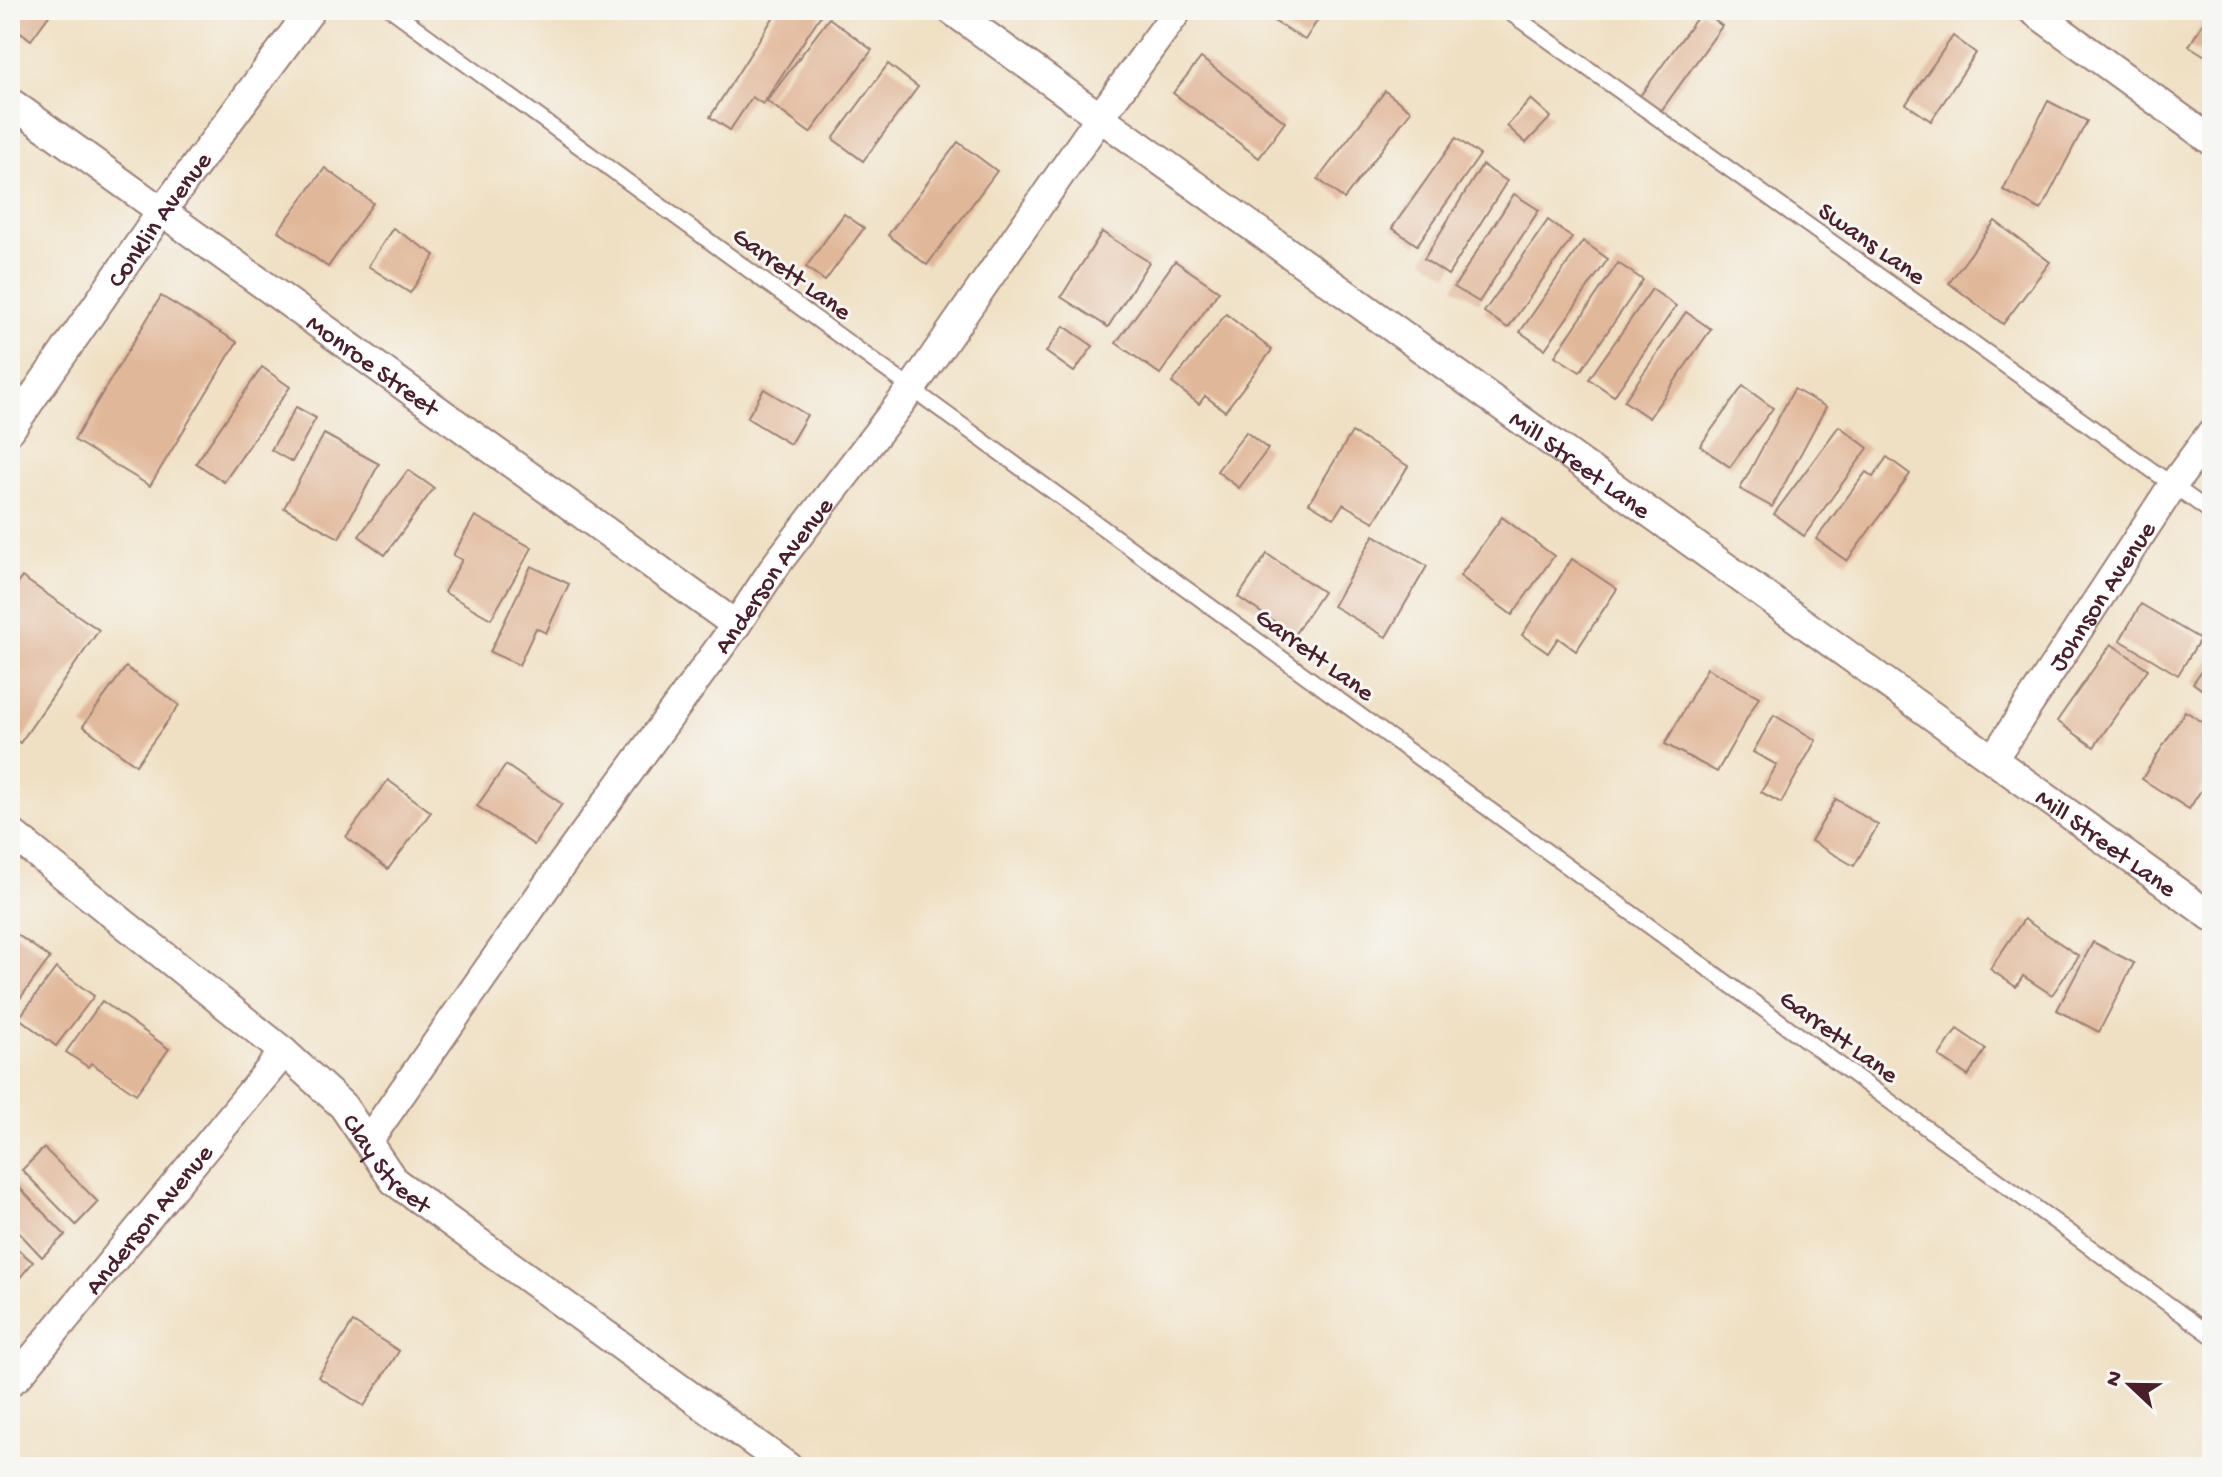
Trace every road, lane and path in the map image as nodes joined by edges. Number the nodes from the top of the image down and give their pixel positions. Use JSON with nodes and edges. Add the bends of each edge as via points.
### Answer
{"nodes":[{"id":1,"x":311,"y":10,"type":"edge"},
{"id":2,"x":392,"y":10,"type":"edge"},
{"id":3,"x":951,"y":10,"type":"edge"},
{"id":4,"x":1178,"y":10,"type":"edge"},
{"id":5,"x":1506,"y":10,"type":"edge"},
{"id":6,"x":2032,"y":10,"type":"edge"},
{"id":7,"x":10,"y":102,"type":"edge"},
{"id":8,"x":1100,"y":117,"type":"junction"},
{"id":9,"x":2212,"y":141,"type":"edge"},
{"id":10,"x":162,"y":211,"type":"junction"},
{"id":11,"x":912,"y":388,"type":"junction"},
{"id":12,"x":10,"y":430,"type":"edge"},
{"id":13,"x":2212,"y":432,"type":"edge"},
{"id":14,"x":2173,"y":485,"type":"junction"},
{"id":15,"x":2212,"y":513,"type":"edge"},
{"id":16,"x":736,"y":625,"type":"junction"},
{"id":17,"x":1993,"y":759,"type":"junction"},
{"id":18,"x":10,"y":832,"type":"edge"},
{"id":19,"x":2212,"y":917,"type":"edge"},
{"id":20,"x":284,"y":1052,"type":"junction"},
{"id":21,"x":368,"y":1141,"type":"junction"},
{"id":22,"x":2212,"y":1336,"type":"edge"},
{"id":23,"x":13,"y":1375,"type":"edge"},
{"id":24,"x":788,"y":1467,"type":"edge"}],
"edges":[{"from":1,"to":10,"type":"street","name":"Conklin Avenue"},
{"from":2,"to":11,"type":"lane","name":"Garrett Lane"},
{"from":3,"to":8,"type":"street","name":"Mill Street Lane"},
{"from":4,"to":8,"type":"street","name":"Anderson Avenue"},
{"from":5,"to":14,"type":"lane","name":"Swans Lane"},
{"from":6,"to":9,"type":"street"},
{"from":7,"to":10,"type":"street","name":"Monroe Street"},
{"from":8,"to":11,"type":"street","name":"Anderson Avenue"},
{"from":8,"to":17,"type":"street","name":"Mill Street Lane"},
{"from":10,"to":12,"type":"street","name":"Conklin Avenue"},
{"from":10,"to":16,"type":"street","name":"Monroe Street"},
{"from":11,"to":16,"type":"street","name":"Anderson Avenue"},
{"from":11,"to":22,"type":"lane","name":"Garrett Lane"},
{"from":13,"to":14,"type":"street","name":"Johnson Avenue"},
{"from":14,"to":15,"type":"lane","name":"Swans Lane"},
{"from":14,"to":17,"type":"street","name":"Johnson Avenue"},
{"from":16,"to":21,"type":"street","name":"Anderson Avenue"},
{"from":17,"to":19,"type":"street","name":"Mill Street Lane"},
{"from":18,"to":20,"type":"street","name":"Clay Street"},
{"from":20,"to":21,"type":"street","name":"Clay Street","via":[[343,1106]]},
{"from":20,"to":23,"type":"street","name":"Anderson Avenue"},
{"from":21,"to":24,"type":"street","name":"Clay Street","via":[[394,1181]]}]}
